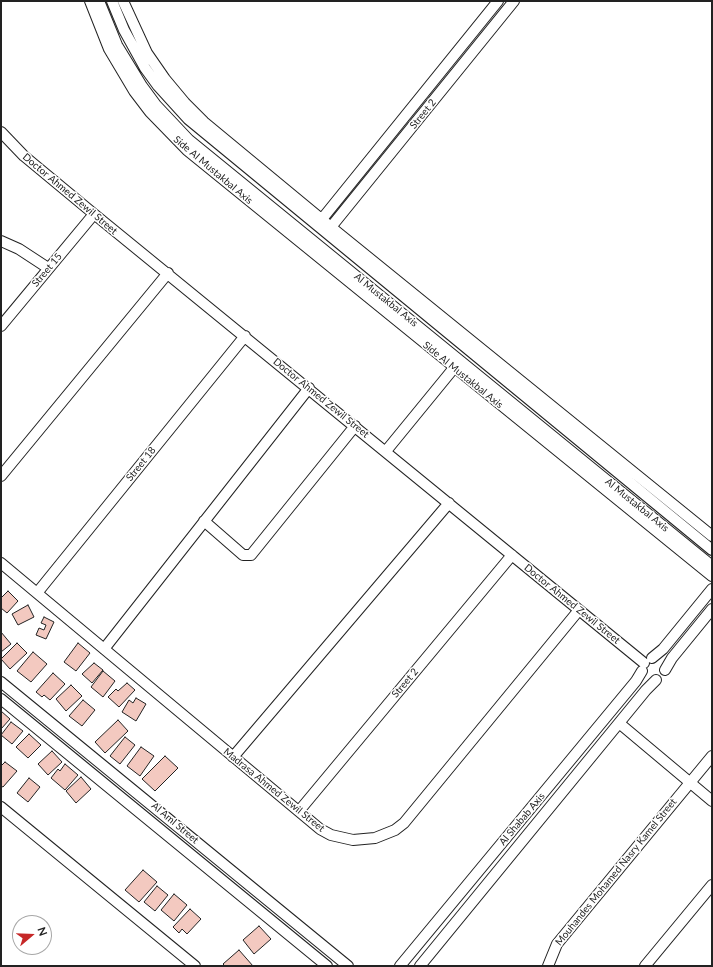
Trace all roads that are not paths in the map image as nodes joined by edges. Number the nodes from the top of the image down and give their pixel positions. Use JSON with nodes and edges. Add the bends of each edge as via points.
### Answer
{"nodes":[{"id":1,"x":90,"y":1,"type":"edge"},
{"id":2,"x":99,"y":1,"type":"edge"},
{"id":3,"x":112,"y":1,"type":"edge"},
{"id":4,"x":123,"y":1,"type":"edge"},
{"id":5,"x":498,"y":1,"type":"edge"},
{"id":6,"x":514,"y":1,"type":"edge"},
{"id":7,"x":409,"y":111,"type":"junction"},
{"id":8,"x":419,"y":119,"type":"junction"},
{"id":9,"x":1,"y":132,"type":"edge"},
{"id":10,"x":94,"y":214,"type":"junction"},
{"id":11,"x":322,"y":219,"type":"junction"},
{"id":12,"x":331,"y":227,"type":"junction"},
{"id":13,"x":1,"y":241,"type":"edge"},
{"id":14,"x":48,"y":268,"type":"junction"},
{"id":15,"x":168,"y":273,"type":"junction"},
{"id":16,"x":1,"y":326,"type":"edge"},
{"id":17,"x":245,"y":336,"type":"junction"},
{"id":18,"x":469,"y":351,"type":"junction"},
{"id":19,"x":458,"y":364,"type":"junction"},
{"id":20,"x":309,"y":388,"type":"junction"},
{"id":21,"x":355,"y":426,"type":"junction"},
{"id":22,"x":386,"y":452,"type":"junction"},
{"id":23,"x":2,"y":472,"type":"edge"},
{"id":24,"x":449,"y":503,"type":"junction"},
{"id":25,"x":204,"y":522,"type":"junction"},
{"id":26,"x":712,"y":536,"type":"edge"},
{"id":27,"x":712,"y":550,"type":"edge"},
{"id":28,"x":512,"y":555,"type":"junction"},
{"id":29,"x":1,"y":563,"type":"edge"},
{"id":30,"x":712,"y":566,"type":"edge"},
{"id":31,"x":712,"y":576,"type":"edge"},
{"id":32,"x":712,"y":589,"type":"edge"},
{"id":33,"x":37,"y":593,"type":"junction"},
{"id":34,"x":712,"y":609,"type":"edge"},
{"id":35,"x":579,"y":610,"type":"junction"},
{"id":36,"x":104,"y":649,"type":"junction"},
{"id":37,"x":646,"y":664,"type":"junction"},
{"id":38,"x":665,"y":670,"type":"junction"},
{"id":39,"x":656,"y":680,"type":"junction"},
{"id":40,"x":1,"y":682,"type":"edge"},
{"id":41,"x":1,"y":699,"type":"edge"},
{"id":42,"x":619,"y":723,"type":"junction"},
{"id":43,"x":712,"y":756,"type":"edge"},
{"id":44,"x":233,"y":757,"type":"junction"},
{"id":45,"x":689,"y":781,"type":"junction"},
{"id":46,"x":712,"y":801,"type":"edge"},
{"id":47,"x":1,"y":807,"type":"edge"},
{"id":48,"x":299,"y":811,"type":"junction"},
{"id":49,"x":712,"y":885,"type":"edge"},
{"id":50,"x":195,"y":966,"type":"edge"},
{"id":51,"x":327,"y":966,"type":"edge"},
{"id":52,"x":348,"y":966,"type":"edge"},
{"id":53,"x":400,"y":966,"type":"edge"},
{"id":54,"x":420,"y":966,"type":"edge"},
{"id":55,"x":548,"y":966,"type":"edge"},
{"id":56,"x":645,"y":966,"type":"edge"}],
"edges":[{"from":1,"to":19,"type":"street","name":"Side Al Mustakbal Axis","via":[[120,68],[150,112],[168,132],[187,150]]},
{"from":2,"to":19,"type":"street","name":"Al Mustakbal Axis","via":[[129,66],[172,123],[195,145]]},
{"from":3,"to":18,"type":"street","name":"Al Mustakbal Axis","via":[[124,30],[146,68],[163,92],[188,119]]},
{"from":4,"to":11,"type":"street","via":[[147,53],[185,103],[204,122]]},
{"from":5,"to":7,"type":"street","name":"Street 2"},
{"from":6,"to":8,"type":"street","name":"Street 2"},
{"from":7,"to":8,"type":"street"},
{"from":7,"to":11,"type":"street","name":"Street 2"},
{"from":8,"to":12,"type":"street","name":"Street 2"},
{"from":9,"to":10,"type":"street","name":"Doctor Ahmed Zewil Street","via":[[24,156]]},
{"from":10,"to":14,"type":"street","name":"Street 15"},
{"from":10,"to":15,"type":"street","name":"Doctor Ahmed Zewil Street"},
{"from":11,"to":12,"type":"street"},
{"from":12,"to":26,"type":"street"},
{"from":13,"to":14,"type":"street","via":[[19,249]]},
{"from":14,"to":16,"type":"street","name":"Street 15"},
{"from":15,"to":17,"type":"street","name":"Doctor Ahmed Zewil Street"},
{"from":15,"to":23,"type":"street"},
{"from":17,"to":20,"type":"street","name":"Doctor Ahmed Zewil Street"},
{"from":17,"to":33,"type":"street","name":"Street 18"},
{"from":18,"to":19,"type":"street"},
{"from":18,"to":27,"type":"street","name":"Al Mustakbal Axis"},
{"from":19,"to":22,"type":"street"},
{"from":19,"to":30,"type":"street","name":"Al Mustakbal Axis"},
{"from":19,"to":31,"type":"street","name":"Side Al Mustakbal Axis"},
{"from":20,"to":21,"type":"street","name":"Doctor Ahmed Zewil Street"},
{"from":20,"to":25,"type":"street"},
{"from":21,"to":22,"type":"street","name":"Doctor Ahmed Zewil Street"},
{"from":21,"to":25,"type":"street","via":[[251,555],[243,555]]},
{"from":22,"to":24,"type":"street","name":"Doctor Ahmed Zewil Street"},
{"from":24,"to":28,"type":"street","name":"Doctor Ahmed Zewil Street"},
{"from":24,"to":44,"type":"street"},
{"from":25,"to":36,"type":"street"},
{"from":28,"to":35,"type":"street","name":"Doctor Ahmed Zewil Street"},
{"from":28,"to":48,"type":"street","name":"Street 2"},
{"from":29,"to":33,"type":"street","name":"Madrasa Ahmed Zewil Street"},
{"from":32,"to":37,"type":"street","name":"Al Shabab Axis","via":[[663,649]]},
{"from":33,"to":36,"type":"street","name":"Madrasa Ahmed Zewil Street"},
{"from":34,"to":38,"type":"street"},
{"from":35,"to":37,"type":"street","name":"Doctor Ahmed Zewil Street"},
{"from":35,"to":48,"type":"street","name":"Madrasa Ahmed Zewil Street","via":[[404,823],[395,830],[364,840],[342,838],[320,829]]},
{"from":36,"to":44,"type":"street","name":"Madrasa Ahmed Zewil Street"},
{"from":37,"to":38,"type":"street","via":[[660,660]]},
{"from":37,"to":39,"type":"street","via":[[646,678]]},
{"from":37,"to":53,"type":"street","name":"Al Shabab Axis","via":[[632,687]]},
{"from":38,"to":39,"type":"street","via":[[663,676]]},
{"from":39,"to":42,"type":"street","name":"Al Shabab Axis"},
{"from":40,"to":52,"type":"street","name":"Al Aml Street"},
{"from":41,"to":51,"type":"street","name":"Al Aml Street"},
{"from":42,"to":45,"type":"street"},
{"from":42,"to":54,"type":"street","name":"Al Shabab Axis"},
{"from":43,"to":45,"type":"street","name":"Mouhandes Mohamed Nasry Kamel Street"},
{"from":44,"to":48,"type":"street","name":"Madrasa Ahmed Zewil Street"},
{"from":45,"to":46,"type":"street"},
{"from":45,"to":55,"type":"street","name":"Mouhandes Mohamed Nasry Kamel Street","via":[[557,944]]},
{"from":47,"to":50,"type":"street"},
{"from":49,"to":56,"type":"street"}]}
